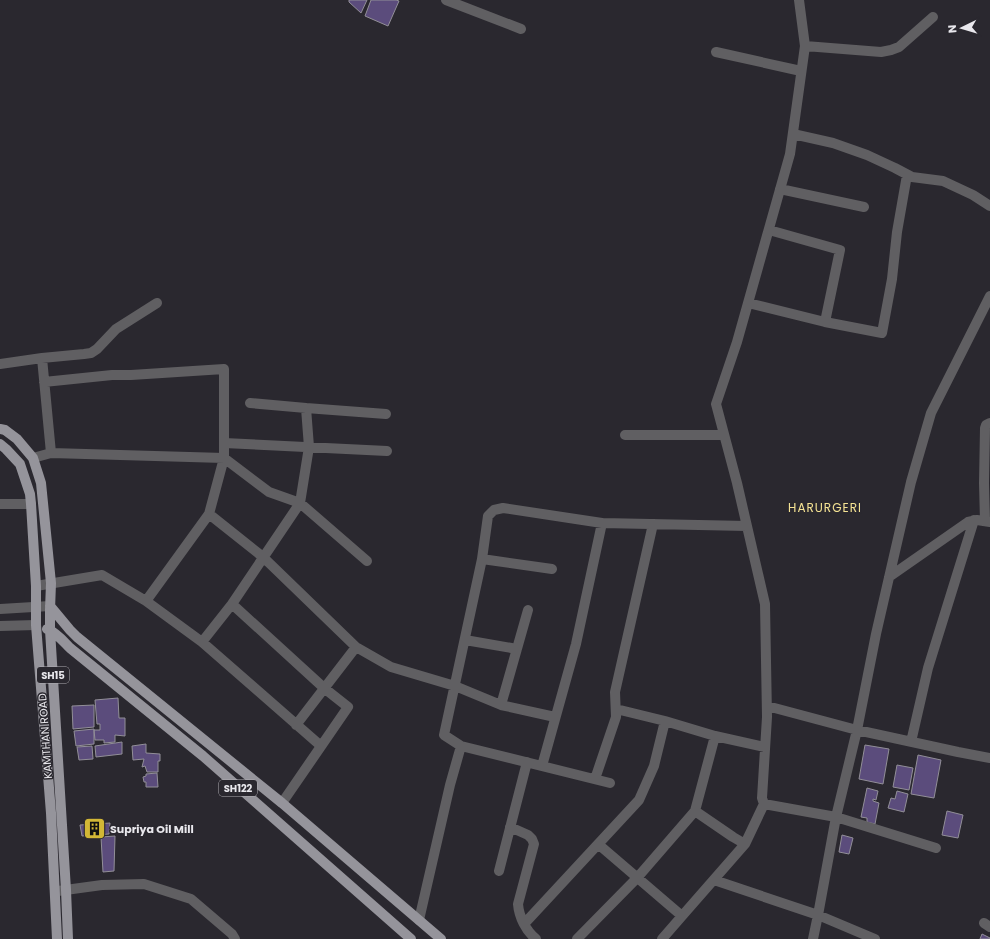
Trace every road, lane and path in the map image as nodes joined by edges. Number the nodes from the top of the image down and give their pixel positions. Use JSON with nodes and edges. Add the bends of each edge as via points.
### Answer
{"nodes":[{"id":1,"x":446,"y":0,"type":"edge"},
{"id":2,"x":799,"y":0,"type":"edge"},
{"id":3,"x":933,"y":17,"type":"dead end"},
{"id":4,"x":522,"y":29,"type":"dead end"},
{"id":5,"x":805,"y":46,"type":"junction"},
{"id":6,"x":716,"y":52,"type":"dead end"},
{"id":7,"x":801,"y":71,"type":"junction"},
{"id":8,"x":793,"y":134,"type":"junction"},
{"id":9,"x":908,"y":175,"type":"junction"},
{"id":10,"x":780,"y":189,"type":"junction"},
{"id":11,"x":990,"y":206,"type":"edge"},
{"id":12,"x":864,"y":207,"type":"dead end"},
{"id":13,"x":769,"y":230,"type":"junction"},
{"id":14,"x":989,"y":298,"type":"edge"},
{"id":15,"x":157,"y":303,"type":"dead end"},
{"id":16,"x":748,"y":303,"type":"junction"},
{"id":17,"x":825,"y":322,"type":"junction"},
{"id":18,"x":42,"y":358,"type":"junction"},
{"id":19,"x":0,"y":364,"type":"edge"},
{"id":20,"x":44,"y":382,"type":"junction"},
{"id":21,"x":250,"y":403,"type":"dead end"},
{"id":22,"x":306,"y":408,"type":"junction"},
{"id":23,"x":386,"y":414,"type":"dead end"},
{"id":24,"x":990,"y":423,"type":"edge"},
{"id":25,"x":0,"y":428,"type":"edge"},
{"id":26,"x":625,"y":435,"type":"dead end"},
{"id":27,"x":724,"y":435,"type":"junction"},
{"id":28,"x":224,"y":443,"type":"junction"},
{"id":29,"x":0,"y":444,"type":"edge"},
{"id":30,"x":309,"y":447,"type":"junction"},
{"id":31,"x":387,"y":451,"type":"dead end"},
{"id":32,"x":51,"y":453,"type":"junction"},
{"id":33,"x":33,"y":458,"type":"junction"},
{"id":34,"x":224,"y":458,"type":"junction"},
{"id":35,"x":40,"y":478,"type":"junction"},
{"id":36,"x":26,"y":482,"type":"junction"},
{"id":37,"x":300,"y":503,"type":"junction"},
{"id":38,"x":0,"y":504,"type":"edge"},
{"id":39,"x":31,"y":504,"type":"junction"},
{"id":40,"x":210,"y":514,"type":"junction"},
{"id":41,"x":974,"y":520,"type":"junction"},
{"id":42,"x":988,"y":522,"type":"edge"},
{"id":43,"x":602,"y":523,"type":"junction"},
{"id":44,"x":653,"y":524,"type":"junction"},
{"id":45,"x":746,"y":526,"type":"junction"},
{"id":46,"x":263,"y":557,"type":"junction"},
{"id":47,"x":482,"y":559,"type":"junction"},
{"id":48,"x":367,"y":561,"type":"dead end"},
{"id":49,"x":552,"y":569,"type":"dead end"},
{"id":50,"x":889,"y":577,"type":"junction"},
{"id":51,"x":52,"y":583,"type":"junction"},
{"id":52,"x":36,"y":586,"type":"junction"},
{"id":53,"x":146,"y":602,"type":"junction"},
{"id":54,"x":232,"y":604,"type":"junction"},
{"id":55,"x":36,"y":606,"type":"junction"},
{"id":56,"x":50,"y":606,"type":"junction"},
{"id":57,"x":0,"y":609,"type":"edge"},
{"id":58,"x":528,"y":610,"type":"dead end"},
{"id":59,"x":36,"y":625,"type":"junction"},
{"id":60,"x":0,"y":626,"type":"edge"},
{"id":61,"x":50,"y":630,"type":"junction"},
{"id":62,"x":465,"y":640,"type":"junction"},
{"id":63,"x":202,"y":642,"type":"junction"},
{"id":64,"x":356,"y":647,"type":"junction"},
{"id":65,"x":517,"y":649,"type":"junction"},
{"id":66,"x":455,"y":686,"type":"junction"},
{"id":67,"x":324,"y":688,"type":"junction"},
{"id":68,"x":501,"y":705,"type":"junction"},
{"id":69,"x":767,"y":706,"type":"junction"},
{"id":70,"x":616,"y":709,"type":"junction"},
{"id":71,"x":555,"y":717,"type":"junction"},
{"id":72,"x":665,"y":721,"type":"junction"},
{"id":73,"x":296,"y":724,"type":"junction"},
{"id":74,"x":856,"y":730,"type":"junction"},
{"id":75,"x":715,"y":736,"type":"junction"},
{"id":76,"x":911,"y":742,"type":"junction"},
{"id":77,"x":321,"y":746,"type":"junction"},
{"id":78,"x":461,"y":746,"type":"junction"},
{"id":79,"x":765,"y":747,"type":"junction"},
{"id":80,"x":990,"y":758,"type":"edge"},
{"id":81,"x":527,"y":762,"type":"junction"},
{"id":82,"x":542,"y":766,"type":"junction"},
{"id":83,"x":595,"y":779,"type":"junction"},
{"id":84,"x":610,"y":783,"type":"dead end"},
{"id":85,"x":282,"y":803,"type":"junction"},
{"id":86,"x":764,"y":804,"type":"junction"},
{"id":87,"x":695,"y":811,"type":"junction"},
{"id":88,"x":836,"y":817,"type":"junction"},
{"id":89,"x":510,"y":827,"type":"junction"},
{"id":90,"x":598,"y":844,"type":"junction"},
{"id":91,"x":745,"y":844,"type":"junction"},
{"id":92,"x":936,"y":848,"type":"dead end"},
{"id":93,"x":499,"y":871,"type":"dead end"},
{"id":94,"x":637,"y":878,"type":"junction"},
{"id":95,"x":714,"y":880,"type":"junction"},
{"id":96,"x":66,"y":890,"type":"junction"},
{"id":97,"x":55,"y":891,"type":"junction"},
{"id":98,"x":818,"y":915,"type":"junction"},
{"id":99,"x":682,"y":916,"type":"junction"},
{"id":100,"x":419,"y":920,"type":"junction"},
{"id":101,"x":524,"y":924,"type":"junction"},
{"id":102,"x":534,"y":938,"type":"edge"},
{"id":103,"x":57,"y":939,"type":"edge"},
{"id":104,"x":68,"y":939,"type":"edge"},
{"id":105,"x":235,"y":939,"type":"edge"},
{"id":106,"x":411,"y":939,"type":"edge"},
{"id":107,"x":441,"y":939,"type":"edge"},
{"id":108,"x":577,"y":939,"type":"edge"},
{"id":109,"x":662,"y":939,"type":"edge"},
{"id":110,"x":813,"y":939,"type":"edge"},
{"id":111,"x":875,"y":939,"type":"edge"}],
"edges":[{"from":1,"to":4,"type":"street"},
{"from":2,"to":5,"type":"street"},
{"from":3,"to":5,"type":"street","via":[[899,47],[891,50],[881,52]]},
{"from":5,"to":7,"type":"street"},
{"from":6,"to":7,"type":"street"},
{"from":7,"to":8,"type":"street"},
{"from":8,"to":9,"type":"street","via":[[867,154]]},
{"from":8,"to":10,"type":"street"},
{"from":9,"to":11,"type":"street","via":[[943,181]]},
{"from":9,"to":17,"type":"street","via":[[882,333]]},
{"from":10,"to":12,"type":"street"},
{"from":10,"to":13,"type":"street"},
{"from":13,"to":16,"type":"street"},
{"from":13,"to":17,"type":"street","via":[[840,250]]},
{"from":14,"to":50,"type":"street","via":[[931,413],[911,482]]},
{"from":15,"to":18,"type":"street","via":[[116,330],[91,353]]},
{"from":16,"to":17,"type":"street"},
{"from":16,"to":27,"type":"street","via":[[716,404]]},
{"from":18,"to":19,"type":"street"},
{"from":18,"to":20,"type":"street"},
{"from":20,"to":28,"type":"street","via":[[112,375],[224,369]]},
{"from":20,"to":32,"type":"street"},
{"from":21,"to":22,"type":"street"},
{"from":22,"to":23,"type":"street"},
{"from":22,"to":30,"type":"street"},
{"from":24,"to":42,"type":"street","via":[[985,428],[984,483]]},
{"from":25,"to":33,"type":"main road","name":"KAMTHAN ROAD","number":"SH15","via":[[17,439]]},
{"from":26,"to":27,"type":"street"},
{"from":27,"to":45,"type":"street"},
{"from":28,"to":30,"type":"street"},
{"from":28,"to":34,"type":"street"},
{"from":29,"to":36,"type":"main road","name":"KAMTHAN ROAD","number":"SH15","via":[[20,464]]},
{"from":30,"to":31,"type":"street"},
{"from":30,"to":37,"type":"street"},
{"from":32,"to":33,"type":"street"},
{"from":32,"to":34,"type":"street"},
{"from":33,"to":35,"type":"main road","name":"KAMTHAN ROAD","number":"SH15"},
{"from":34,"to":37,"type":"street","via":[[269,492]]},
{"from":34,"to":40,"type":"street"},
{"from":35,"to":36,"type":"main road"},
{"from":35,"to":51,"type":"main road","name":"KAMTHAN ROAD","number":"SH15"},
{"from":36,"to":39,"type":"main road","name":"KAMTHAN ROAD","number":"SH15"},
{"from":37,"to":46,"type":"street"},
{"from":37,"to":48,"type":"street"},
{"from":38,"to":39,"type":"street"},
{"from":39,"to":52,"type":"main road","name":"KAMTHAN ROAD","number":"SH15"},
{"from":40,"to":46,"type":"street"},
{"from":40,"to":53,"type":"street"},
{"from":41,"to":42,"type":"street"},
{"from":41,"to":50,"type":"street"},
{"from":41,"to":76,"type":"street","via":[[928,668]]},
{"from":43,"to":44,"type":"street"},
{"from":43,"to":47,"type":"street","via":[[503,508],[494,510],[488,516]]},
{"from":43,"to":71,"type":"street","via":[[576,644]]},
{"from":44,"to":45,"type":"street"},
{"from":44,"to":70,"type":"street","via":[[615,692]]},
{"from":45,"to":69,"type":"street","via":[[765,604]]},
{"from":46,"to":54,"type":"street"},
{"from":46,"to":64,"type":"street"},
{"from":47,"to":49,"type":"street"},
{"from":47,"to":62,"type":"street"},
{"from":50,"to":74,"type":"street"},
{"from":51,"to":52,"type":"street"},
{"from":51,"to":53,"type":"street","via":[[102,575]]},
{"from":51,"to":56,"type":"main road","name":"KAMTHAN ROAD","number":"SH15"},
{"from":52,"to":55,"type":"main road","name":"KAMTHAN ROAD","number":"SH15"},
{"from":53,"to":63,"type":"street"},
{"from":54,"to":63,"type":"street"},
{"from":54,"to":67,"type":"street"},
{"from":55,"to":56,"type":"street"},
{"from":55,"to":57,"type":"street"},
{"from":55,"to":59,"type":"main road","name":"KAMTHAN ROAD","number":"SH15"},
{"from":56,"to":61,"type":"main road","name":"KAMTHAN ROAD","number":"SH15"},
{"from":56,"to":85,"type":"main road","via":[[77,637]]},
{"from":58,"to":65,"type":"street"},
{"from":59,"to":60,"type":"street"},
{"from":59,"to":61,"type":"main road","number":"SH122"},
{"from":59,"to":97,"type":"main road","name":"KAMTHAN ROAD","number":"SH15"},
{"from":61,"to":96,"type":"main road","name":"KAMTHAN ROAD","number":"SH15"},
{"from":61,"to":106,"type":"main road","number":"SH122","via":[[203,756]]},
{"from":62,"to":65,"type":"street"},
{"from":62,"to":66,"type":"street"},
{"from":63,"to":73,"type":"street"},
{"from":64,"to":66,"type":"street","via":[[390,667]]},
{"from":64,"to":67,"type":"street"},
{"from":65,"to":68,"type":"street"},
{"from":66,"to":68,"type":"street"},
{"from":66,"to":78,"type":"street","via":[[444,735]]},
{"from":67,"to":73,"type":"street"},
{"from":67,"to":77,"type":"street","via":[[348,707]]},
{"from":68,"to":71,"type":"street"},
{"from":69,"to":74,"type":"street"},
{"from":69,"to":79,"type":"street"},
{"from":70,"to":72,"type":"street"},
{"from":70,"to":83,"type":"street","via":[[616,717]]},
{"from":71,"to":82,"type":"street"},
{"from":72,"to":75,"type":"street"},
{"from":72,"to":90,"type":"street","via":[[654,766],[639,800]]},
{"from":73,"to":77,"type":"street"},
{"from":74,"to":76,"type":"street"},
{"from":74,"to":88,"type":"street"},
{"from":75,"to":79,"type":"street"},
{"from":75,"to":87,"type":"street"},
{"from":76,"to":80,"type":"street"},
{"from":77,"to":85,"type":"street"},
{"from":78,"to":81,"type":"street"},
{"from":78,"to":100,"type":"street"},
{"from":79,"to":86,"type":"street","via":[[762,798]]},
{"from":81,"to":82,"type":"street"},
{"from":81,"to":89,"type":"street"},
{"from":82,"to":83,"type":"street"},
{"from":83,"to":84,"type":"street"},
{"from":85,"to":100,"type":"main road"},
{"from":86,"to":88,"type":"street"},
{"from":86,"to":91,"type":"street"},
{"from":87,"to":91,"type":"street"},
{"from":87,"to":94,"type":"street"},
{"from":88,"to":92,"type":"street"},
{"from":88,"to":98,"type":"street"},
{"from":89,"to":93,"type":"street"},
{"from":89,"to":101,"type":"street","via":[[528,835],[534,844],[518,904]]},
{"from":90,"to":94,"type":"street"},
{"from":90,"to":101,"type":"street"},
{"from":91,"to":95,"type":"street"},
{"from":94,"to":99,"type":"street"},
{"from":94,"to":108,"type":"street"},
{"from":95,"to":98,"type":"street"},
{"from":95,"to":99,"type":"street"},
{"from":96,"to":97,"type":"street"},
{"from":96,"to":104,"type":"main road","name":"KAMTHAN ROAD","number":"SH15"},
{"from":96,"to":105,"type":"street","via":[[102,885],[144,884],[191,899]]},
{"from":97,"to":103,"type":"main road","name":"KAMTHAN ROAD","number":"SH15"},
{"from":98,"to":110,"type":"street"},
{"from":98,"to":111,"type":"street"},
{"from":99,"to":109,"type":"street"},
{"from":100,"to":107,"type":"main road"},
{"from":101,"to":102,"type":"street"}]}
